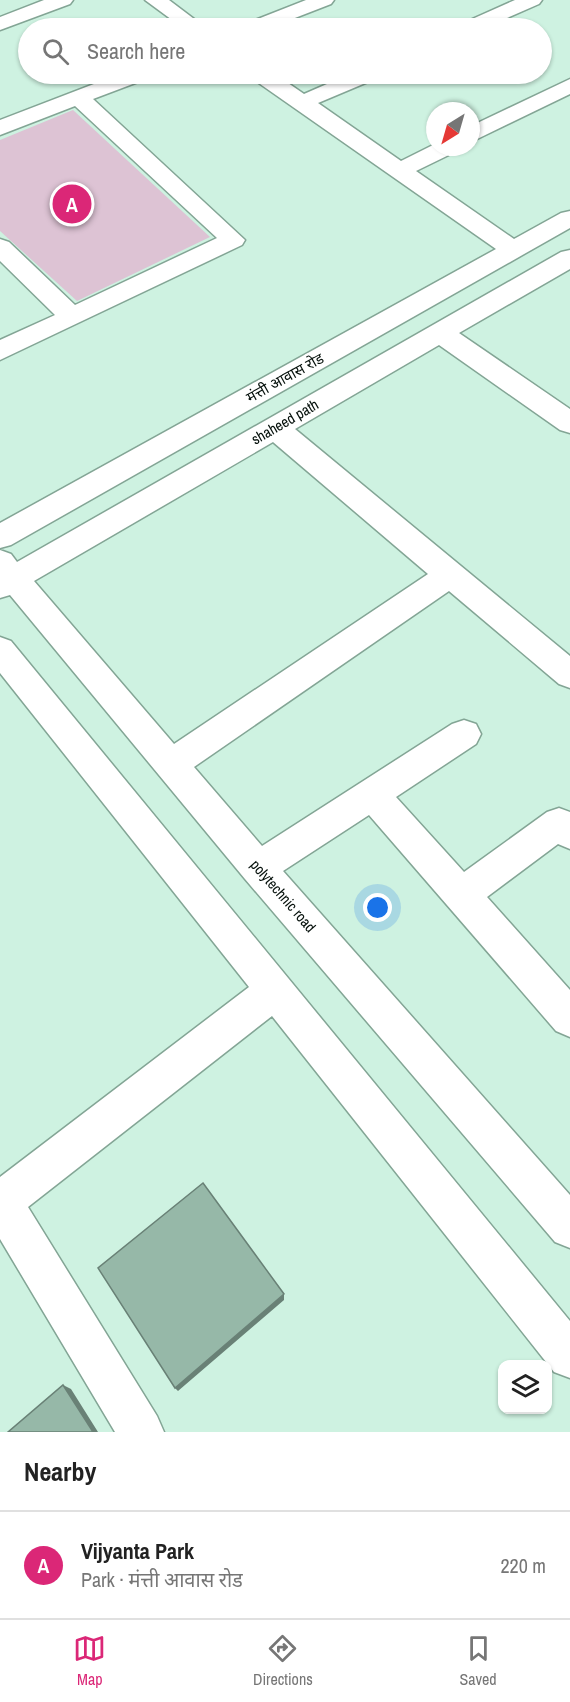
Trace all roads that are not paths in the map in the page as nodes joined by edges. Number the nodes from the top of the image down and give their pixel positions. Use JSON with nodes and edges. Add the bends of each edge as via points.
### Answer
{"nodes":[{"id":1,"x":63,"y":0,"type":"edge"},
{"id":2,"x":155,"y":0,"type":"edge"},
{"id":3,"x":324,"y":0,"type":"edge"},
{"id":4,"x":532,"y":0,"type":"edge"},
{"id":5,"x":476,"y":5,"type":"dead end"},
{"id":6,"x":496,"y":16,"type":"junction"},
{"id":7,"x":181,"y":18,"type":"edge"},
{"id":8,"x":278,"y":18,"type":"edge"},
{"id":9,"x":491,"y":18,"type":"edge"},
{"id":10,"x":0,"y":24,"type":"edge"},
{"id":11,"x":112,"y":84,"type":"edge"},
{"id":12,"x":276,"y":84,"type":"edge"},
{"id":13,"x":344,"y":84,"type":"edge"},
{"id":14,"x":570,"y":86,"type":"edge"},
{"id":15,"x":78,"y":97,"type":"junction"},
{"id":16,"x":303,"y":102,"type":"junction"},
{"id":17,"x":0,"y":128,"type":"edge"},
{"id":18,"x":480,"y":131,"type":"edge"},
{"id":19,"x":429,"y":156,"type":"edge"},
{"id":20,"x":400,"y":170,"type":"junction"},
{"id":21,"x":570,"y":218,"type":"edge"},
{"id":22,"x":0,"y":247,"type":"edge"},
{"id":23,"x":514,"y":250,"type":"junction"},
{"id":24,"x":570,"y":258,"type":"edge"},
{"id":25,"x":72,"y":316,"type":"junction"},
{"id":26,"x":440,"y":333,"type":"junction"},
{"id":27,"x":0,"y":351,"type":"edge"},
{"id":28,"x":570,"y":423,"type":"edge"},
{"id":29,"x":275,"y":428,"type":"junction"},
{"id":30,"x":0,"y":537,"type":"edge"},
{"id":31,"x":4,"y":575,"type":"edge"},
{"id":32,"x":450,"y":575,"type":"junction"},
{"id":33,"x":0,"y":650,"type":"edge"},
{"id":34,"x":570,"y":675,"type":"edge"},
{"id":35,"x":464,"y":734,"type":"dead end"},
{"id":36,"x":171,"y":764,"type":"junction"},
{"id":37,"x":372,"y":794,"type":"junction"},
{"id":38,"x":570,"y":833,"type":"edge"},
{"id":39,"x":258,"y":868,"type":"junction"},
{"id":40,"x":461,"y":895,"type":"junction"},
{"id":41,"x":276,"y":990,"type":"junction"},
{"id":42,"x":570,"y":1018,"type":"edge"},
{"id":43,"x":0,"y":1202,"type":"edge"},
{"id":44,"x":570,"y":1227,"type":"edge"},
{"id":45,"x":570,"y":1356,"type":"edge"},
{"id":46,"x":141,"y":1432,"type":"edge"}],
"edges":[{"from":1,"to":10,"type":"street"},
{"from":2,"to":7,"type":"street"},
{"from":3,"to":8,"type":"street"},
{"from":4,"to":6,"type":"street"},
{"from":5,"to":6,"type":"street"},
{"from":6,"to":9,"type":"street"},
{"from":11,"to":15,"type":"street"},
{"from":12,"to":16,"type":"street"},
{"from":13,"to":16,"type":"street"},
{"from":14,"to":18,"type":"street"},
{"from":15,"to":17,"type":"street"},
{"from":15,"to":25,"type":"street","via":[[232,240]]},
{"from":16,"to":20,"type":"street"},
{"from":19,"to":20,"type":"street"},
{"from":20,"to":23,"type":"street"},
{"from":21,"to":23,"type":"street","name":"मंत्ती आवास रोड"},
{"from":22,"to":25,"type":"street"},
{"from":23,"to":30,"type":"street","name":"मंत्ती आवास रोड"},
{"from":24,"to":26,"type":"street","name":"shaheed path"},
{"from":25,"to":27,"type":"street"},
{"from":26,"to":28,"type":"street"},
{"from":26,"to":29,"type":"street","name":"shaheed path"},
{"from":29,"to":31,"type":"street","name":"shaheed path"},
{"from":29,"to":32,"type":"street"},
{"from":31,"to":36,"type":"street","name":"polytechnic road"},
{"from":32,"to":34,"type":"street"},
{"from":32,"to":36,"type":"street"},
{"from":33,"to":41,"type":"street"},
{"from":35,"to":37,"type":"street"},
{"from":36,"to":39,"type":"street","name":"polytechnic road"},
{"from":37,"to":39,"type":"street"},
{"from":37,"to":40,"type":"street"},
{"from":38,"to":40,"type":"street","via":[[559,823]]},
{"from":39,"to":44,"type":"street","name":"polytechnic road"},
{"from":40,"to":42,"type":"street"},
{"from":41,"to":43,"type":"street"},
{"from":41,"to":45,"type":"street"},
{"from":43,"to":46,"type":"street"}]}
